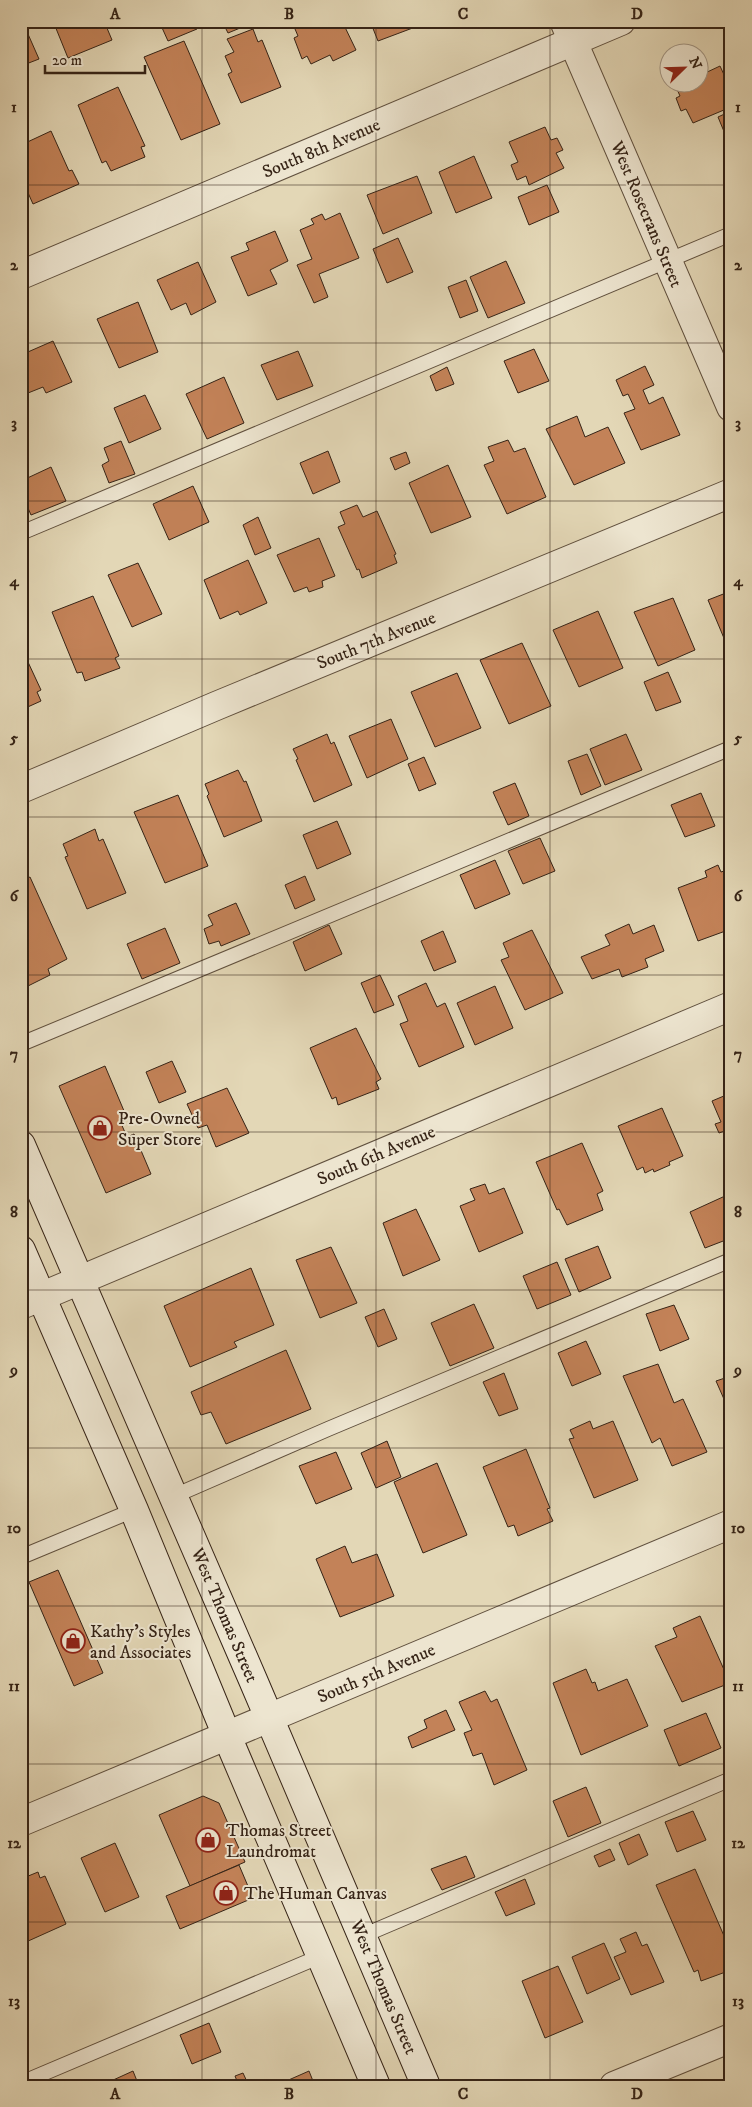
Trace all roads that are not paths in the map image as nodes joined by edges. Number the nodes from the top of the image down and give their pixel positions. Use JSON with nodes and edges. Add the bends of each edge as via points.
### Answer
{"nodes":[{"id":1,"x":622,"y":21,"type":"edge"},
{"id":2,"x":568,"y":32,"type":"edge"},
{"id":3,"x":731,"y":234,"type":"edge"},
{"id":4,"x":667,"y":260,"type":"junction"},
{"id":5,"x":21,"y":275,"type":"edge"},
{"id":6,"x":731,"y":407,"type":"edge"},
{"id":7,"x":731,"y":493,"type":"edge"},
{"id":8,"x":21,"y":533,"type":"edge"},
{"id":9,"x":731,"y":748,"type":"edge"},
{"id":10,"x":21,"y":789,"type":"edge"},
{"id":11,"x":731,"y":1006,"type":"edge"},
{"id":12,"x":21,"y":1044,"type":"edge"},
{"id":13,"x":21,"y":1145,"type":"edge"},
{"id":14,"x":21,"y":1250,"type":"edge"},
{"id":15,"x":731,"y":1260,"type":"edge"},
{"id":16,"x":80,"y":1281,"type":"junction"},
{"id":17,"x":32,"y":1300,"type":"edge"},
{"id":18,"x":174,"y":1496,"type":"junction"},
{"id":19,"x":134,"y":1510,"type":"junction"},
{"id":20,"x":731,"y":1524,"type":"edge"},
{"id":21,"x":21,"y":1557,"type":"edge"},
{"id":22,"x":269,"y":1717,"type":"junction"},
{"id":23,"x":227,"y":1736,"type":"junction"},
{"id":24,"x":731,"y":1779,"type":"edge"},
{"id":25,"x":21,"y":1822,"type":"edge"},
{"id":26,"x":362,"y":1936,"type":"junction"},
{"id":27,"x":321,"y":1956,"type":"junction"},
{"id":28,"x":731,"y":2038,"type":"edge"},
{"id":29,"x":21,"y":2082,"type":"edge"},
{"id":30,"x":376,"y":2086,"type":"edge"},
{"id":31,"x":426,"y":2086,"type":"edge"},
{"id":32,"x":614,"y":2086,"type":"edge"}],
"edges":[{"from":1,"to":2,"type":"street","name":"South 8th Avenue"},
{"from":2,"to":4,"type":"street","name":"West Rosecrans Street"},
{"from":2,"to":5,"type":"street","name":"South 8th Avenue"},
{"from":3,"to":4,"type":"lane"},
{"from":4,"to":6,"type":"street","name":"West Rosecrans Street"},
{"from":4,"to":8,"type":"lane"},
{"from":7,"to":10,"type":"street","name":"South 7th Avenue"},
{"from":9,"to":12,"type":"lane"},
{"from":11,"to":16,"type":"street","name":"South 6th Avenue"},
{"from":13,"to":16,"type":"street","name":"West Thomas Street"},
{"from":14,"to":17,"type":"street"},
{"from":15,"to":18,"type":"lane"},
{"from":16,"to":17,"type":"street","name":"South 6th Avenue"},
{"from":16,"to":18,"type":"street","name":"West Thomas Street"},
{"from":17,"to":19,"type":"street"},
{"from":18,"to":22,"type":"street","name":"West Thomas Street"},
{"from":19,"to":21,"type":"lane"},
{"from":19,"to":23,"type":"street"},
{"from":20,"to":22,"type":"street","name":"South 5th Avenue"},
{"from":22,"to":23,"type":"street","name":"South 5th Avenue"},
{"from":22,"to":26,"type":"street","name":"West Thomas Street"},
{"from":23,"to":25,"type":"street","name":"South 5th Avenue"},
{"from":23,"to":27,"type":"street"},
{"from":24,"to":26,"type":"lane"},
{"from":26,"to":31,"type":"street","name":"West Thomas Street"},
{"from":27,"to":29,"type":"lane"},
{"from":27,"to":30,"type":"street"},
{"from":28,"to":32,"type":"street"}]}
